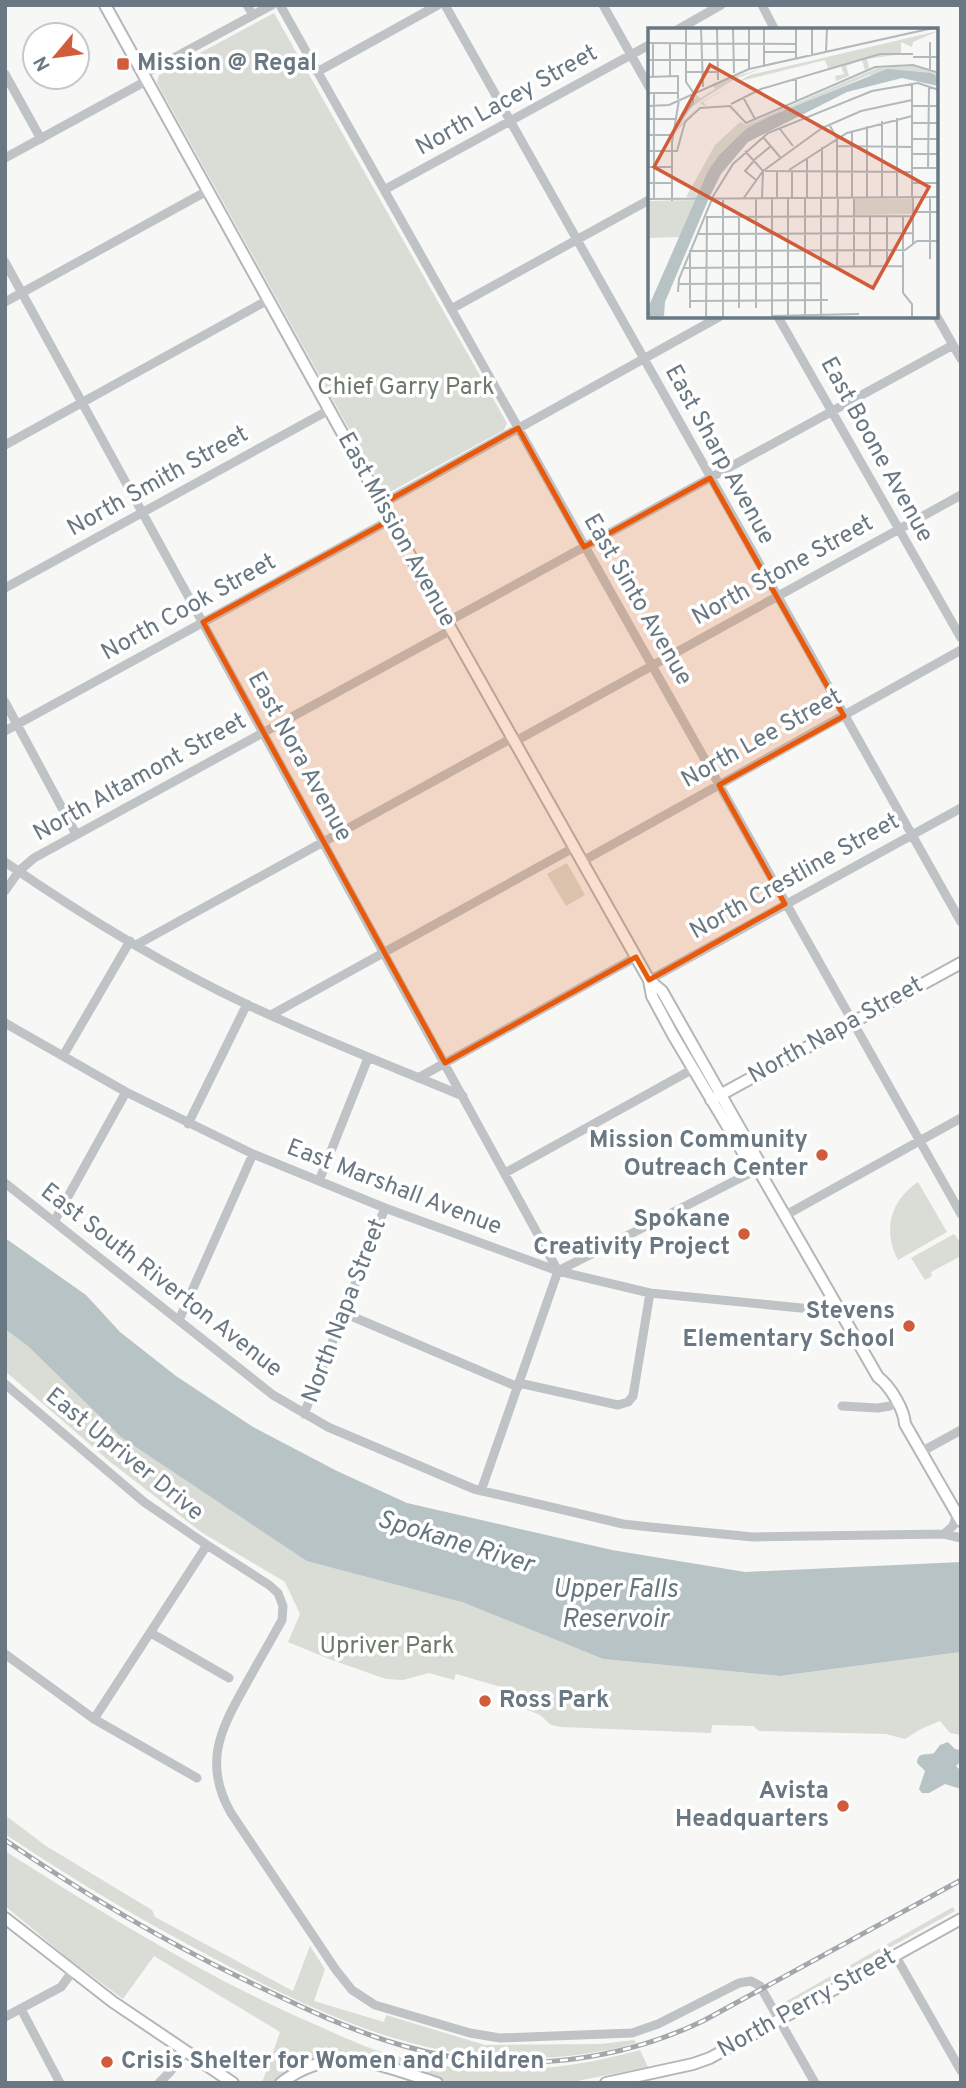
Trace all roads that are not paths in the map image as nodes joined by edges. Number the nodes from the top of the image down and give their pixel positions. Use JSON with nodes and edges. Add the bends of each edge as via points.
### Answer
{"nodes":[{"id":1,"x":105,"y":5,"type":"edge"},
{"id":2,"x":247,"y":5,"type":"edge"},
{"id":3,"x":272,"y":5,"type":"edge"},
{"id":4,"x":279,"y":5,"type":"edge"},
{"id":5,"x":438,"y":5,"type":"edge"},
{"id":6,"x":445,"y":5,"type":"edge"},
{"id":7,"x":603,"y":5,"type":"edge"},
{"id":8,"x":720,"y":5,"type":"edge"},
{"id":9,"x":762,"y":5,"type":"edge"},
{"id":10,"x":253,"y":15,"type":"junction"},
{"id":11,"x":680,"y":28,"type":"edge"},
{"id":12,"x":774,"y":28,"type":"edge"},
{"id":13,"x":648,"y":46,"type":"edge"},
{"id":14,"x":631,"y":55,"type":"junction"},
{"id":15,"x":317,"y":72,"type":"junction"},
{"id":16,"x":5,"y":74,"type":"edge"},
{"id":17,"x":144,"y":78,"type":"junction"},
{"id":18,"x":648,"y":86,"type":"edge"},
{"id":19,"x":510,"y":122,"type":"junction"},
{"id":20,"x":41,"y":139,"type":"junction"},
{"id":21,"x":5,"y":158,"type":"edge"},
{"id":22,"x":384,"y":190,"type":"junction"},
{"id":23,"x":207,"y":191,"type":"junction"},
{"id":24,"x":648,"y":201,"type":"edge"},
{"id":25,"x":576,"y":240,"type":"junction"},
{"id":26,"x":5,"y":262,"type":"edge"},
{"id":27,"x":22,"y":293,"type":"junction"},
{"id":28,"x":268,"y":300,"type":"junction"},
{"id":29,"x":5,"y":302,"type":"edge"},
{"id":30,"x":452,"y":309,"type":"junction"},
{"id":31,"x":717,"y":318,"type":"edge"},
{"id":32,"x":780,"y":318,"type":"edge"},
{"id":33,"x":938,"y":318,"type":"edge"},
{"id":34,"x":953,"y":345,"type":"junction"},
{"id":35,"x":643,"y":359,"type":"junction"},
{"id":36,"x":961,"y":359,"type":"edge"},
{"id":37,"x":83,"y":402,"type":"junction"},
{"id":38,"x":329,"y":410,"type":"junction"},
{"id":39,"x":831,"y":411,"type":"junction"},
{"id":40,"x":518,"y":428,"type":"junction"},
{"id":41,"x":5,"y":444,"type":"edge"},
{"id":42,"x":710,"y":478,"type":"junction"},
{"id":43,"x":961,"y":495,"type":"edge"},
{"id":44,"x":382,"y":504,"type":"junction"},
{"id":45,"x":142,"y":512,"type":"junction"},
{"id":46,"x":390,"y":520,"type":"junction"},
{"id":47,"x":898,"y":530,"type":"junction"},
{"id":48,"x":584,"y":547,"type":"junction"},
{"id":49,"x":5,"y":587,"type":"edge"},
{"id":50,"x":777,"y":597,"type":"junction"},
{"id":51,"x":203,"y":622,"type":"junction"},
{"id":52,"x":449,"y":626,"type":"junction"},
{"id":53,"x":961,"y":638,"type":"edge"},
{"id":54,"x":961,"y":650,"type":"edge"},
{"id":55,"x":652,"y":665,"type":"junction"},
{"id":56,"x":5,"y":702,"type":"edge"},
{"id":57,"x":844,"y":716,"type":"junction"},
{"id":58,"x":18,"y":724,"type":"junction"},
{"id":59,"x":5,"y":731,"type":"edge"},
{"id":60,"x":264,"y":732,"type":"junction"},
{"id":61,"x":513,"y":740,"type":"junction"},
{"id":62,"x":719,"y":785,"type":"junction"},
{"id":63,"x":961,"y":808,"type":"edge"},
{"id":64,"x":76,"y":834,"type":"junction"},
{"id":65,"x":911,"y":835,"type":"junction"},
{"id":66,"x":324,"y":842,"type":"junction"},
{"id":67,"x":573,"y":848,"type":"junction"},
{"id":68,"x":5,"y":862,"type":"edge"},
{"id":69,"x":581,"y":862,"type":"junction"},
{"id":70,"x":19,"y":871,"type":"junction"},
{"id":71,"x":5,"y":891,"type":"edge"},
{"id":72,"x":785,"y":904,"type":"junction"},
{"id":73,"x":961,"y":922,"type":"edge"},
{"id":74,"x":133,"y":943,"type":"junction"},
{"id":75,"x":385,"y":953,"type":"junction"},
{"id":76,"x":636,"y":957,"type":"junction"},
{"id":77,"x":961,"y":963,"type":"edge"},
{"id":78,"x":649,"y":980,"type":"junction"},
{"id":79,"x":247,"y":1004,"type":"junction"},
{"id":80,"x":271,"y":1015,"type":"junction"},
{"id":81,"x":853,"y":1022,"type":"junction"},
{"id":82,"x":5,"y":1023,"type":"edge"},
{"id":83,"x":63,"y":1056,"type":"junction"},
{"id":84,"x":368,"y":1058,"type":"junction"},
{"id":85,"x":445,"y":1063,"type":"junction"},
{"id":86,"x":693,"y":1069,"type":"junction"},
{"id":87,"x":418,"y":1077,"type":"junction"},
{"id":88,"x":126,"y":1092,"type":"junction"},
{"id":89,"x":722,"y":1094,"type":"junction"},
{"id":90,"x":463,"y":1096,"type":"junction"},
{"id":91,"x":711,"y":1100,"type":"junction"},
{"id":92,"x":961,"y":1118,"type":"edge"},
{"id":93,"x":188,"y":1124,"type":"junction"},
{"id":94,"x":920,"y":1141,"type":"junction"},
{"id":95,"x":253,"y":1154,"type":"junction"},
{"id":96,"x":758,"y":1169,"type":"junction"},
{"id":97,"x":505,"y":1173,"type":"junction"},
{"id":98,"x":319,"y":1181,"type":"junction"},
{"id":99,"x":5,"y":1183,"type":"edge"},
{"id":100,"x":385,"y":1208,"type":"junction"},
{"id":101,"x":961,"y":1214,"type":"edge"},
{"id":102,"x":784,"y":1216,"type":"junction"},
{"id":103,"x":55,"y":1220,"type":"junction"},
{"id":104,"x":558,"y":1271,"type":"junction"},
{"id":105,"x":650,"y":1293,"type":"junction"},
{"id":106,"x":838,"y":1309,"type":"junction"},
{"id":107,"x":344,"y":1313,"type":"junction"},
{"id":108,"x":179,"y":1320,"type":"junction"},
{"id":109,"x":878,"y":1377,"type":"junction"},
{"id":110,"x":5,"y":1384,"type":"edge"},
{"id":111,"x":518,"y":1385,"type":"junction"},
{"id":112,"x":842,"y":1406,"type":"dead end"},
{"id":113,"x":890,"y":1406,"type":"junction"},
{"id":114,"x":304,"y":1415,"type":"junction"},
{"id":115,"x":905,"y":1424,"type":"junction"},
{"id":116,"x":961,"y":1430,"type":"edge"},
{"id":117,"x":921,"y":1452,"type":"junction"},
{"id":118,"x":481,"y":1491,"type":"junction"},
{"id":119,"x":959,"y":1518,"type":"edge"},
{"id":120,"x":944,"y":1534,"type":"junction"},
{"id":121,"x":961,"y":1538,"type":"edge"},
{"id":122,"x":207,"y":1545,"type":"junction"},
{"id":123,"x":151,"y":1633,"type":"junction"},
{"id":124,"x":5,"y":1654,"type":"edge"},
{"id":125,"x":229,"y":1678,"type":"dead end"},
{"id":126,"x":94,"y":1719,"type":"junction"},
{"id":127,"x":197,"y":1778,"type":"dead end"},
{"id":128,"x":5,"y":1918,"type":"edge"},
{"id":129,"x":961,"y":1919,"type":"edge"},
{"id":130,"x":895,"y":1955,"type":"junction"},
{"id":131,"x":72,"y":1972,"type":"junction"},
{"id":132,"x":20,"y":2009,"type":"junction"},
{"id":133,"x":5,"y":2017,"type":"edge"},
{"id":134,"x":779,"y":2020,"type":"junction"},
{"id":135,"x":185,"y":2052,"type":"junction"},
{"id":136,"x":961,"y":2071,"type":"edge"},
{"id":137,"x":659,"y":2078,"type":"edge"},
{"id":138,"x":60,"y":2083,"type":"edge"},
{"id":139,"x":159,"y":2083,"type":"edge"},
{"id":140,"x":233,"y":2083,"type":"edge"},
{"id":141,"x":281,"y":2083,"type":"edge"},
{"id":142,"x":438,"y":2083,"type":"edge"},
{"id":143,"x":607,"y":2083,"type":"edge"},
{"id":144,"x":814,"y":2083,"type":"edge"}],
"edges":[{"from":1,"to":17,"type":"main road","name":"East Mission Avenue"},
{"from":2,"to":10,"type":"street"},
{"from":3,"to":10,"type":"street"},
{"from":4,"to":15,"type":"street","name":"East Sinto Avenue"},
{"from":5,"to":15,"type":"street"},
{"from":6,"to":19,"type":"street","name":"East Sharp Avenue"},
{"from":7,"to":14,"type":"street"},
{"from":8,"to":11,"type":"street"},
{"from":9,"to":12,"type":"street"},
{"from":10,"to":17,"type":"street"},
{"from":13,"to":14,"type":"street","name":"North Lacey Street"},
{"from":14,"to":18,"type":"street"},
{"from":14,"to":19,"type":"street","name":"North Lacey Street"},
{"from":15,"to":22,"type":"street","name":"East Sinto Avenue"},
{"from":16,"to":20,"type":"street"},
{"from":17,"to":20,"type":"street"},
{"from":17,"to":23,"type":"main road","name":"East Mission Avenue"},
{"from":19,"to":22,"type":"street","name":"North Lacey Street"},
{"from":19,"to":25,"type":"street","name":"East Sharp Avenue"},
{"from":20,"to":21,"type":"street"},
{"from":22,"to":30,"type":"street","name":"East Sinto Avenue"},
{"from":23,"to":27,"type":"street"},
{"from":23,"to":28,"type":"main road","name":"East Mission Avenue"},
{"from":24,"to":25,"type":"street"},
{"from":25,"to":30,"type":"street"},
{"from":25,"to":35,"type":"street","name":"East Sharp Avenue"},
{"from":26,"to":27,"type":"street","name":"East Nora Avenue"},
{"from":27,"to":29,"type":"street"},
{"from":27,"to":37,"type":"street","name":"East Nora Avenue"},
{"from":28,"to":37,"type":"street"},
{"from":28,"to":38,"type":"main road","name":"East Mission Avenue"},
{"from":30,"to":40,"type":"street","name":"East Sinto Avenue"},
{"from":31,"to":35,"type":"street"},
{"from":32,"to":39,"type":"street","name":"East Boone Avenue"},
{"from":33,"to":34,"type":"street"},
{"from":34,"to":36,"type":"street"},
{"from":34,"to":39,"type":"street","name":"North Altamont Street"},
{"from":35,"to":40,"type":"street"},
{"from":35,"to":42,"type":"street","name":"East Sharp Avenue"},
{"from":37,"to":41,"type":"street"},
{"from":37,"to":45,"type":"street","name":"East Nora Avenue"},
{"from":38,"to":44,"type":"main road","name":"East Mission Avenue"},
{"from":38,"to":45,"type":"street","name":"North Smith Street"},
{"from":39,"to":42,"type":"street","name":"North Altamont Street"},
{"from":39,"to":47,"type":"street","name":"East Boone Avenue"},
{"from":40,"to":44,"type":"street"},
{"from":40,"to":48,"type":"street","name":"East Sinto Avenue"},
{"from":42,"to":48,"type":"street","name":"North Altamont Street"},
{"from":42,"to":50,"type":"street","name":"East Sharp Avenue"},
{"from":43,"to":47,"type":"street","name":"North Stone Street"},
{"from":44,"to":46,"type":"main road","name":"East Mission Avenue"},
{"from":45,"to":49,"type":"street","name":"North Smith Street"},
{"from":45,"to":51,"type":"street","name":"East Nora Avenue"},
{"from":46,"to":51,"type":"street","name":"North Cook Street"},
{"from":46,"to":52,"type":"main road","name":"East Mission Avenue"},
{"from":47,"to":50,"type":"street","name":"North Stone Street"},
{"from":47,"to":53,"type":"street","name":"East Boone Avenue"},
{"from":48,"to":52,"type":"street","name":"North Altamont Street"},
{"from":48,"to":55,"type":"street","name":"East Sinto Avenue"},
{"from":50,"to":55,"type":"street","name":"North Stone Street"},
{"from":50,"to":57,"type":"street","name":"East Sharp Avenue"},
{"from":51,"to":58,"type":"street","name":"North Cook Street"},
{"from":51,"to":60,"type":"street","name":"East Nora Avenue"},
{"from":52,"to":60,"type":"street","name":"North Altamont Street"},
{"from":52,"to":61,"type":"main road","name":"East Mission Avenue"},
{"from":54,"to":57,"type":"street","name":"North Lee Street"},
{"from":55,"to":61,"type":"street","name":"North Stone Street"},
{"from":55,"to":62,"type":"street","name":"East Sinto Avenue"},
{"from":56,"to":58,"type":"street"},
{"from":57,"to":62,"type":"street","name":"North Lee Street"},
{"from":57,"to":65,"type":"street","name":"East Sharp Avenue"},
{"from":58,"to":59,"type":"street","name":"North Cook Street"},
{"from":58,"to":64,"type":"street"},
{"from":60,"to":64,"type":"street","name":"North Altamont Street"},
{"from":60,"to":66,"type":"street","name":"East Nora Avenue"},
{"from":61,"to":66,"type":"street","name":"North Stone Street"},
{"from":61,"to":67,"type":"main road","name":"East Mission Avenue"},
{"from":62,"to":69,"type":"street","name":"North Lee Street"},
{"from":62,"to":72,"type":"street","name":"East Sinto Avenue"},
{"from":63,"to":65,"type":"street","name":"North Crestline Street"},
{"from":64,"to":70,"type":"street","name":"North Altamont Street"},
{"from":65,"to":72,"type":"street","name":"North Crestline Street"},
{"from":65,"to":73,"type":"street","name":"East Sharp Avenue"},
{"from":66,"to":74,"type":"street","name":"North Stone Street"},
{"from":66,"to":75,"type":"street","name":"East Nora Avenue"},
{"from":67,"to":69,"type":"main road","name":"East Mission Avenue"},
{"from":67,"to":75,"type":"street"},
{"from":68,"to":70,"type":"street"},
{"from":69,"to":76,"type":"main road","name":"East Mission Avenue"},
{"from":70,"to":71,"type":"street","name":"North Altamont Street"},
{"from":70,"to":74,"type":"street"},
{"from":72,"to":78,"type":"street","name":"North Crestline Street"},
{"from":72,"to":81,"type":"street","name":"East Sinto Avenue"},
{"from":74,"to":79,"type":"street"},
{"from":74,"to":83,"type":"street"},
{"from":75,"to":80,"type":"street"},
{"from":75,"to":85,"type":"street","name":"East Nora Avenue"},
{"from":76,"to":78,"type":"main road","name":"East Mission Avenue"},
{"from":76,"to":85,"type":"street"},
{"from":77,"to":81,"type":"main road","name":"North Napa Street"},
{"from":78,"to":86,"type":"main road","name":"East Mission Avenue","via":[[652,996]]},
{"from":78,"to":89,"type":"main road","name":"East Mission Avenue","via":[[662,991]]},
{"from":79,"to":80,"type":"street"},
{"from":79,"to":93,"type":"street"},
{"from":80,"to":84,"type":"street"},
{"from":81,"to":89,"type":"main road","name":"North Napa Street"},
{"from":81,"to":94,"type":"street","name":"East Sinto Avenue"},
{"from":82,"to":83,"type":"street","name":"East Marshall Avenue"},
{"from":83,"to":88,"type":"street","name":"East Marshall Avenue"},
{"from":84,"to":87,"type":"street"},
{"from":84,"to":98,"type":"street"},
{"from":85,"to":87,"type":"street"},
{"from":85,"to":90,"type":"street","name":"East Nora Avenue"},
{"from":86,"to":91,"type":"main road","name":"East Mission Avenue"},
{"from":86,"to":97,"type":"street"},
{"from":87,"to":90,"type":"street"},
{"from":88,"to":93,"type":"street","name":"East Marshall Avenue"},
{"from":88,"to":103,"type":"street"},
{"from":89,"to":91,"type":"main road","name":"North Napa Street"},
{"from":89,"to":96,"type":"main road","name":"East Mission Avenue","via":[[759,1162]]},
{"from":90,"to":97,"type":"street","name":"East Nora Avenue"},
{"from":91,"to":96,"type":"main road","name":"East Mission Avenue","via":[[751,1166]]},
{"from":92,"to":94,"type":"street"},
{"from":93,"to":95,"type":"street","name":"East Marshall Avenue"},
{"from":94,"to":101,"type":"street","name":"East Sinto Avenue"},
{"from":94,"to":102,"type":"street"},
{"from":95,"to":98,"type":"street","name":"East Marshall Avenue"},
{"from":95,"to":108,"type":"street"},
{"from":96,"to":102,"type":"main road","name":"East Mission Avenue"},
{"from":96,"to":104,"type":"street"},
{"from":97,"to":104,"type":"street","name":"East Nora Avenue"},
{"from":98,"to":100,"type":"street","name":"East Marshall Avenue"},
{"from":99,"to":103,"type":"street","name":"East South Riverton Avenue"},
{"from":100,"to":104,"type":"street","name":"East Marshall Avenue"},
{"from":100,"to":107,"type":"street","name":"North Napa Street"},
{"from":102,"to":106,"type":"main road","name":"East Mission Avenue"},
{"from":103,"to":108,"type":"street","name":"East South Riverton Avenue"},
{"from":104,"to":105,"type":"street","name":"East Marshall Avenue"},
{"from":104,"to":111,"type":"street"},
{"from":105,"to":106,"type":"street","name":"East Marshall Avenue"},
{"from":105,"to":111,"type":"street","via":[[633,1396],[628,1402],[618,1405]]},
{"from":106,"to":109,"type":"main road","name":"East Mission Avenue"},
{"from":107,"to":111,"type":"street"},
{"from":107,"to":114,"type":"street","name":"North Napa Street"},
{"from":108,"to":114,"type":"street","name":"East South Riverton Avenue","via":[[260,1386]]},
{"from":109,"to":113,"type":"main road","name":"East Mission Avenue"},
{"from":109,"to":115,"type":"main road","name":"East Mission Avenue","via":[[885,1382]]},
{"from":110,"to":122,"type":"street","name":"East Upriver Drive","via":[[127,1488]]},
{"from":111,"to":118,"type":"street"},
{"from":112,"to":113,"type":"street"},
{"from":113,"to":115,"type":"main road","name":"East Mission Avenue"},
{"from":114,"to":118,"type":"street","name":"East South Riverton Avenue"},
{"from":115,"to":117,"type":"main road","name":"East Mission Avenue"},
{"from":116,"to":117,"type":"street"},
{"from":117,"to":119,"type":"main road","name":"East Mission Avenue"},
{"from":118,"to":120,"type":"street","name":"East South Riverton Avenue","via":[[623,1524],[740,1536]]},
{"from":119,"to":120,"type":"street"},
{"from":120,"to":121,"type":"street","name":"East South Riverton Avenue"},
{"from":122,"to":123,"type":"street"},
{"from":122,"to":134,"type":"street","name":"East Upriver Drive","via":[[269,1585],[283,1606],[282,1620],[224,1724],[217,1752],[221,1792],[346,1984],[360,1997],[481,2036],[619,2035],[658,2024],[747,1981],[758,1984]]},
{"from":123,"to":125,"type":"street"},
{"from":123,"to":126,"type":"street"},
{"from":124,"to":126,"type":"street"},
{"from":126,"to":127,"type":"street"},
{"from":128,"to":131,"type":"main road"},
{"from":129,"to":130,"type":"main road","name":"North Perry Street"},
{"from":130,"to":134,"type":"main road","name":"North Perry Street"},
{"from":130,"to":136,"type":"street"},
{"from":131,"to":132,"type":"street","via":[[61,1987]]},
{"from":131,"to":135,"type":"main road"},
{"from":132,"to":133,"type":"street"},
{"from":132,"to":138,"type":"street"},
{"from":134,"to":137,"type":"main road","name":"North Perry Street","via":[[710,2058]]},
{"from":134,"to":144,"type":"street"},
{"from":135,"to":139,"type":"street"},
{"from":135,"to":140,"type":"main road"},
{"from":137,"to":143,"type":"main road","name":"North Perry Street"},
{"from":141,"to":142,"type":"main road","via":[[301,2069],[341,2060],[372,2063]]}]}
